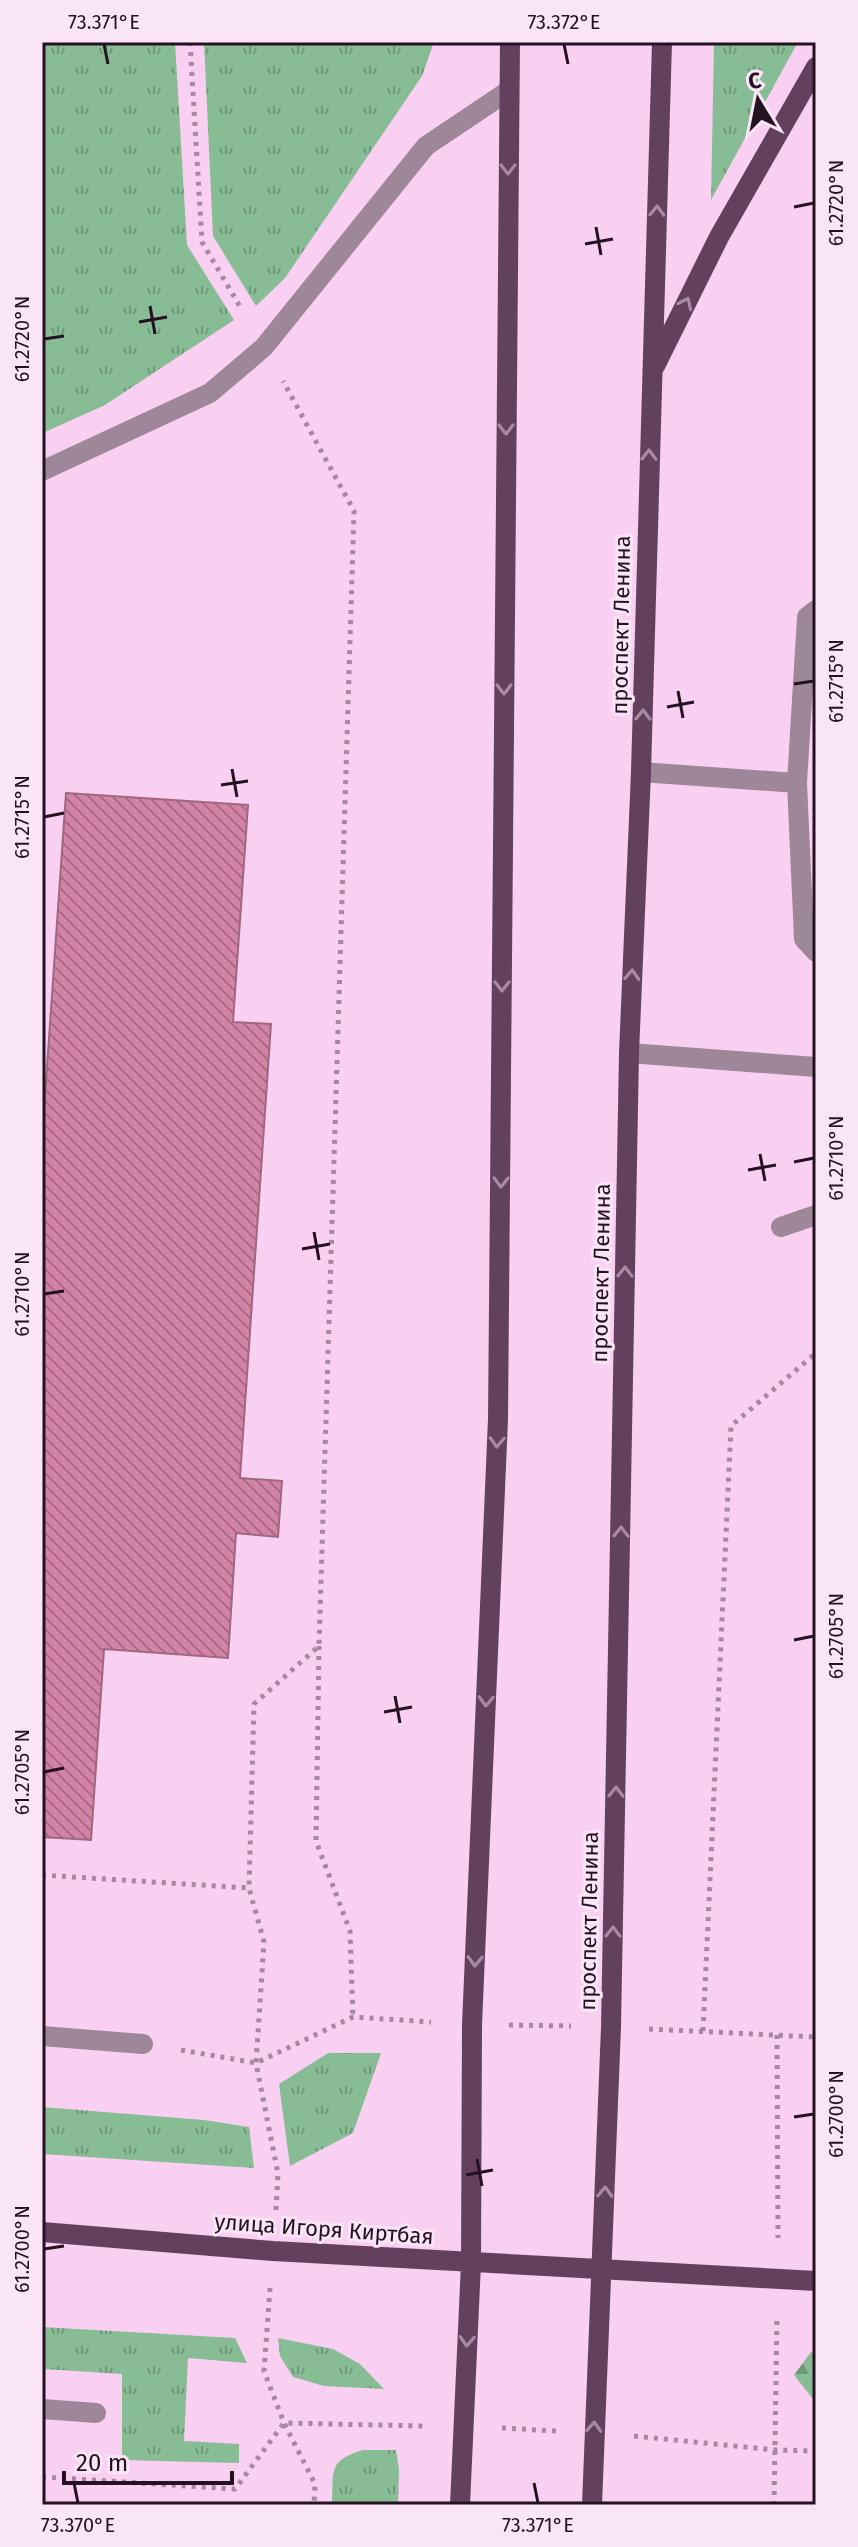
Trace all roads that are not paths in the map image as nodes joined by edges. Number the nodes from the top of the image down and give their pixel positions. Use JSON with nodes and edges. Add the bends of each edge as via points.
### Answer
{"nodes":[{"id":1,"x":510,"y":42,"type":"edge"},
{"id":2,"x":662,"y":42,"type":"edge"},
{"id":3,"x":816,"y":67,"type":"edge"},
{"id":4,"x":508,"y":91,"type":"junction"},
{"id":5,"x":651,"y":373,"type":"junction"},
{"id":6,"x":42,"y":471,"type":"edge"},
{"id":7,"x":816,"y":610,"type":"edge"},
{"id":8,"x":641,"y":772,"type":"junction"},
{"id":9,"x":797,"y":783,"type":"junction"},
{"id":10,"x":816,"y":952,"type":"edge"},
{"id":11,"x":629,"y":1053,"type":"junction"},
{"id":12,"x":816,"y":1067,"type":"edge"},
{"id":13,"x":816,"y":1215,"type":"edge"},
{"id":14,"x":781,"y":1227,"type":"dead end"},
{"id":15,"x":42,"y":2036,"type":"edge"},
{"id":16,"x":143,"y":2044,"type":"dead end"},
{"id":17,"x":42,"y":2232,"type":"edge"},
{"id":18,"x":471,"y":2263,"type":"junction"},
{"id":19,"x":603,"y":2270,"type":"junction"},
{"id":20,"x":816,"y":2281,"type":"edge"},
{"id":21,"x":42,"y":2409,"type":"edge"},
{"id":22,"x":96,"y":2413,"type":"dead end"},
{"id":23,"x":460,"y":2505,"type":"edge"},
{"id":24,"x":592,"y":2505,"type":"edge"}],
"edges":[{"from":1,"to":4,"type":"main road"},
{"from":5,"to":2,"type":"main road","name":"проспект Ленина","one_way":true},
{"from":5,"to":3,"type":"main road","one_way":true,"via":[[719,237]]},
{"from":4,"to":6,"type":"lane","via":[[426,146],[264,347],[210,393]]},
{"from":4,"to":18,"type":"main road","one_way":true,"via":[[498,1419],[472,2025]]},
{"from":8,"to":5,"type":"main road","name":"проспект Ленина","one_way":true},
{"from":7,"to":9,"type":"lane","via":[[807,617]]},
{"from":8,"to":9,"type":"lane"},
{"from":11,"to":8,"type":"main road","name":"проспект Ленина","one_way":true},
{"from":9,"to":10,"type":"lane","via":[[804,939]]},
{"from":11,"to":12,"type":"lane"},
{"from":19,"to":11,"type":"main road","name":"проспект Ленина","one_way":true},
{"from":13,"to":14,"type":"lane"},
{"from":15,"to":16,"type":"lane"},
{"from":17,"to":18,"type":"main road","name":"улица Игоря Киртбая"},
{"from":18,"to":19,"type":"main road","name":"улица Игоря Киртбая"},
{"from":18,"to":23,"type":"main road","one_way":true},
{"from":19,"to":20,"type":"main road","name":"улица Игоря Киртбая"},
{"from":24,"to":19,"type":"main road","name":"проспект Ленина","one_way":true},
{"from":21,"to":22,"type":"lane"}]}
